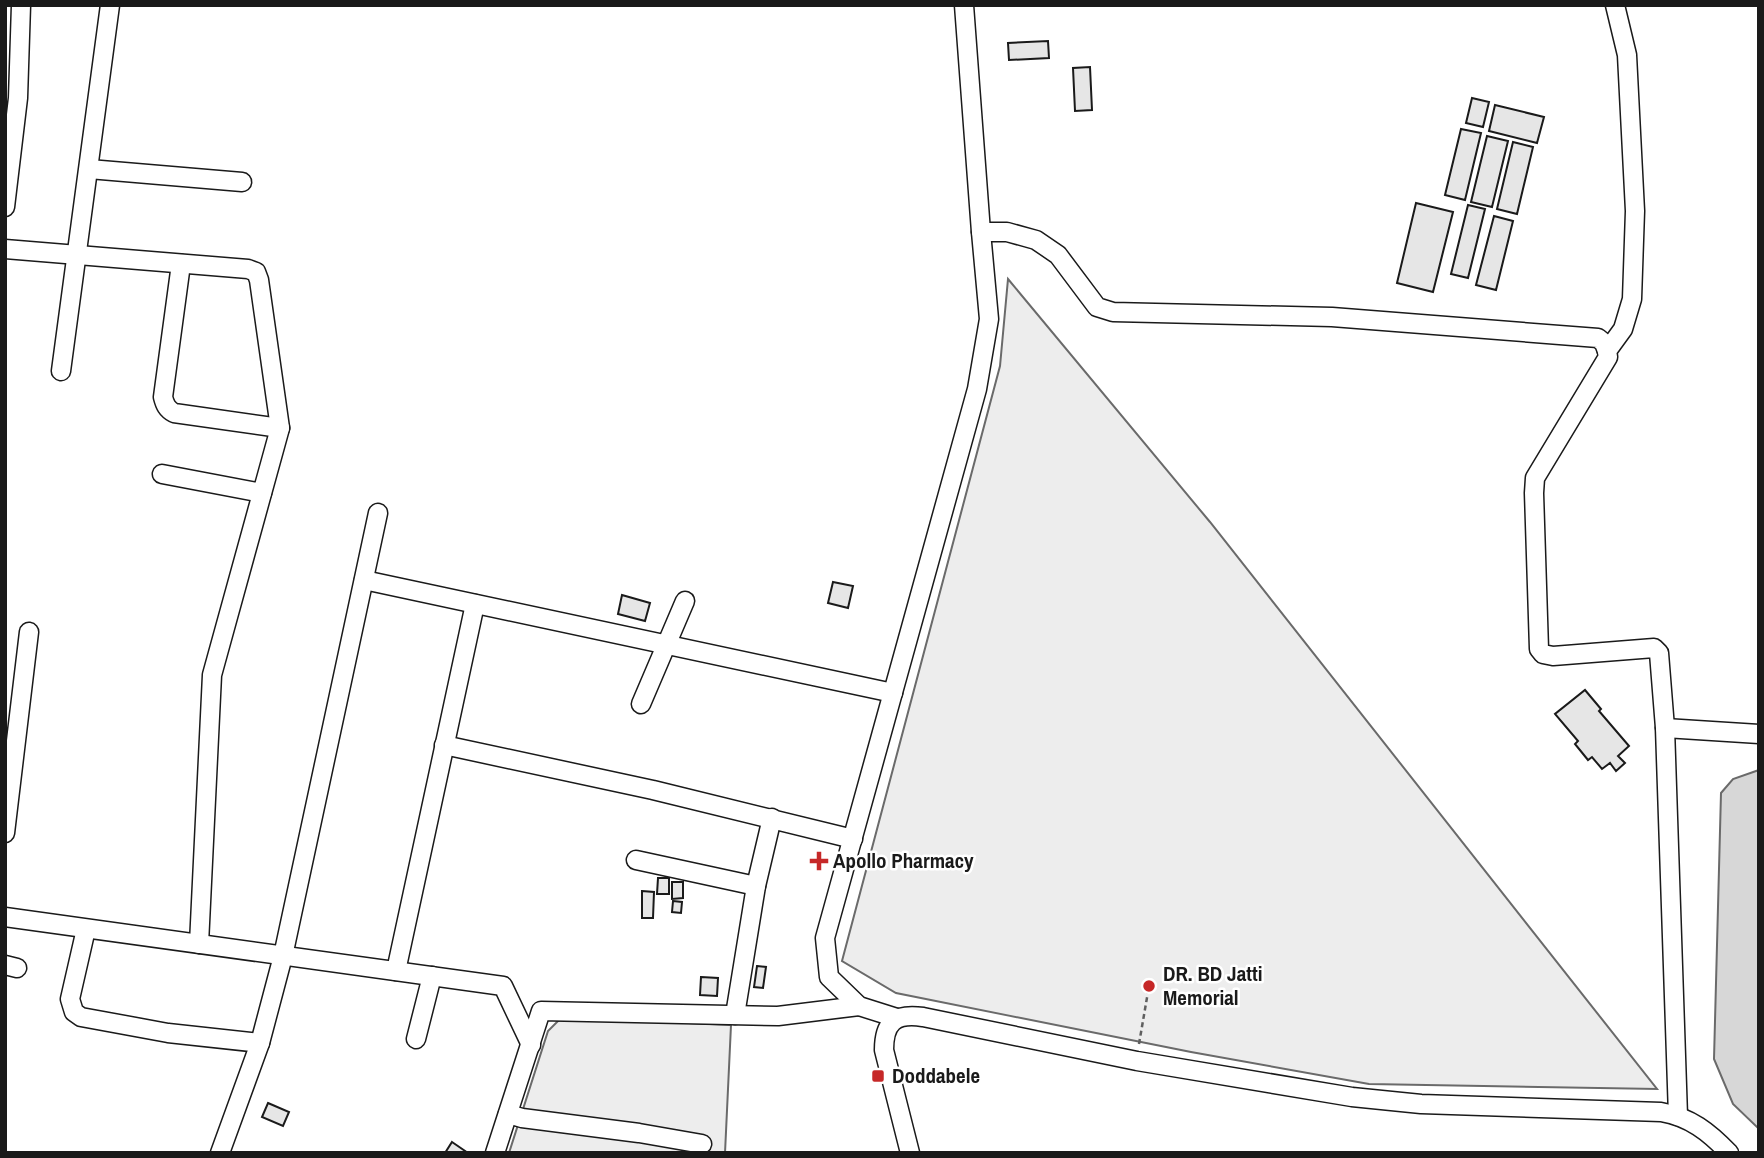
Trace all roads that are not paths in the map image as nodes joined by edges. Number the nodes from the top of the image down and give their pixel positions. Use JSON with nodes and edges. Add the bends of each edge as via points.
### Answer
{"nodes":[{"id":1,"x":21,"y":5,"type":"edge"},
{"id":2,"x":110,"y":5,"type":"edge"},
{"id":3,"x":964,"y":5,"type":"edge"},
{"id":4,"x":1615,"y":5,"type":"edge"},
{"id":5,"x":89,"y":169,"type":"junction"},
{"id":6,"x":242,"y":182,"type":"dead end"},
{"id":7,"x":5,"y":207,"type":"edge"},
{"id":8,"x":981,"y":232,"type":"junction"},
{"id":9,"x":5,"y":249,"type":"edge"},
{"id":10,"x":77,"y":255,"type":"junction"},
{"id":11,"x":181,"y":264,"type":"junction"},
{"id":12,"x":1607,"y":351,"type":"junction"},
{"id":13,"x":61,"y":371,"type":"dead end"},
{"id":14,"x":280,"y":428,"type":"junction"},
{"id":15,"x":162,"y":474,"type":"dead end"},
{"id":16,"x":262,"y":493,"type":"junction"},
{"id":17,"x":378,"y":513,"type":"dead end"},
{"id":18,"x":364,"y":580,"type":"junction"},
{"id":19,"x":685,"y":601,"type":"dead end"},
{"id":20,"x":475,"y":604,"type":"junction"},
{"id":21,"x":29,"y":632,"type":"dead end"},
{"id":22,"x":667,"y":645,"type":"junction"},
{"id":23,"x":893,"y":693,"type":"junction"},
{"id":24,"x":640,"y":704,"type":"dead end"},
{"id":25,"x":1665,"y":728,"type":"junction"},
{"id":26,"x":1759,"y":734,"type":"edge"},
{"id":27,"x":444,"y":744,"type":"junction"},
{"id":28,"x":772,"y":818,"type":"junction"},
{"id":29,"x":5,"y":833,"type":"edge"},
{"id":30,"x":853,"y":839,"type":"junction"},
{"id":31,"x":636,"y":860,"type":"dead end"},
{"id":32,"x":756,"y":887,"type":"junction"},
{"id":33,"x":5,"y":918,"type":"edge"},
{"id":34,"x":86,"y":929,"type":"junction"},
{"id":35,"x":200,"y":944,"type":"junction"},
{"id":36,"x":283,"y":956,"type":"junction"},
{"id":37,"x":396,"y":971,"type":"junction"},
{"id":38,"x":432,"y":976,"type":"junction"},
{"id":39,"x":859,"y":1006,"type":"junction"},
{"id":40,"x":735,"y":1015,"type":"junction"},
{"id":41,"x":897,"y":1018,"type":"junction"},
{"id":42,"x":416,"y":1039,"type":"dead end"},
{"id":43,"x":260,"y":1043,"type":"junction"},
{"id":44,"x":531,"y":1045,"type":"junction"},
{"id":45,"x":508,"y":1114,"type":"junction"},
{"id":46,"x":1678,"y":1116,"type":"junction"},
{"id":47,"x":702,"y":1144,"type":"dead end"},
{"id":48,"x":220,"y":1153,"type":"edge"},
{"id":49,"x":495,"y":1153,"type":"edge"},
{"id":50,"x":909,"y":1153,"type":"edge"},
{"id":51,"x":1729,"y":1153,"type":"edge"}],
"edges":[{"from":1,"to":7,"type":"street","via":[[18,97]]},
{"from":2,"to":5,"type":"street"},
{"from":3,"to":8,"type":"street"},
{"from":4,"to":12,"type":"street","via":[[1627,55],[1635,211],[1632,299],[1623,329]]},
{"from":5,"to":6,"type":"street"},
{"from":5,"to":10,"type":"street"},
{"from":8,"to":12,"type":"street","via":[[1007,232],[1037,240],[1058,255],[1097,307],[1113,312],[1399,322],[1598,338]]},
{"from":8,"to":23,"type":"street","via":[[989,319],[977,389]]},
{"from":9,"to":10,"type":"street"},
{"from":10,"to":11,"type":"street"},
{"from":10,"to":13,"type":"street"},
{"from":11,"to":14,"type":"street","via":[[256,272]]},
{"from":11,"to":14,"type":"street","via":[[165,404],[174,413]]},
{"from":12,"to":25,"type":"street","via":[[1608,357],[1535,478],[1539,649],[1553,656],[1654,648],[1659,653]]},
{"from":14,"to":16,"type":"street"},
{"from":15,"to":16,"type":"street"},
{"from":16,"to":35,"type":"street","via":[[212,675]]},
{"from":17,"to":18,"type":"street"},
{"from":18,"to":20,"type":"street"},
{"from":18,"to":36,"type":"street"},
{"from":19,"to":22,"type":"street"},
{"from":20,"to":22,"type":"street"},
{"from":20,"to":27,"type":"street"},
{"from":21,"to":29,"type":"street"},
{"from":22,"to":23,"type":"street"},
{"from":22,"to":24,"type":"street"},
{"from":23,"to":30,"type":"street"},
{"from":25,"to":26,"type":"street"},
{"from":25,"to":46,"type":"street"},
{"from":27,"to":28,"type":"street"},
{"from":27,"to":37,"type":"street"},
{"from":28,"to":30,"type":"street"},
{"from":28,"to":32,"type":"street"},
{"from":30,"to":39,"type":"street","via":[[825,938],[829,977]]},
{"from":31,"to":32,"type":"street"},
{"from":32,"to":40,"type":"street"},
{"from":33,"to":34,"type":"street"},
{"from":34,"to":35,"type":"street"},
{"from":34,"to":43,"type":"street","via":[[70,999],[81,1017]]},
{"from":35,"to":36,"type":"street"},
{"from":36,"to":37,"type":"street"},
{"from":36,"to":43,"type":"street"},
{"from":37,"to":38,"type":"street"},
{"from":38,"to":42,"type":"street"},
{"from":38,"to":44,"type":"street","via":[[503,986]]},
{"from":39,"to":40,"type":"street","via":[[778,1016]]},
{"from":39,"to":41,"type":"street"},
{"from":40,"to":44,"type":"street","via":[[541,1011]]},
{"from":41,"to":46,"type":"street","via":[[923,1017],[1137,1061],[1388,1102]]},
{"from":41,"to":50,"type":"street","via":[[885,1033],[884,1050]]},
{"from":43,"to":48,"type":"street"},
{"from":44,"to":45,"type":"street"},
{"from":45,"to":47,"type":"street"},
{"from":45,"to":49,"type":"street"},
{"from":46,"to":51,"type":"street","via":[[1706,1130]]}]}
